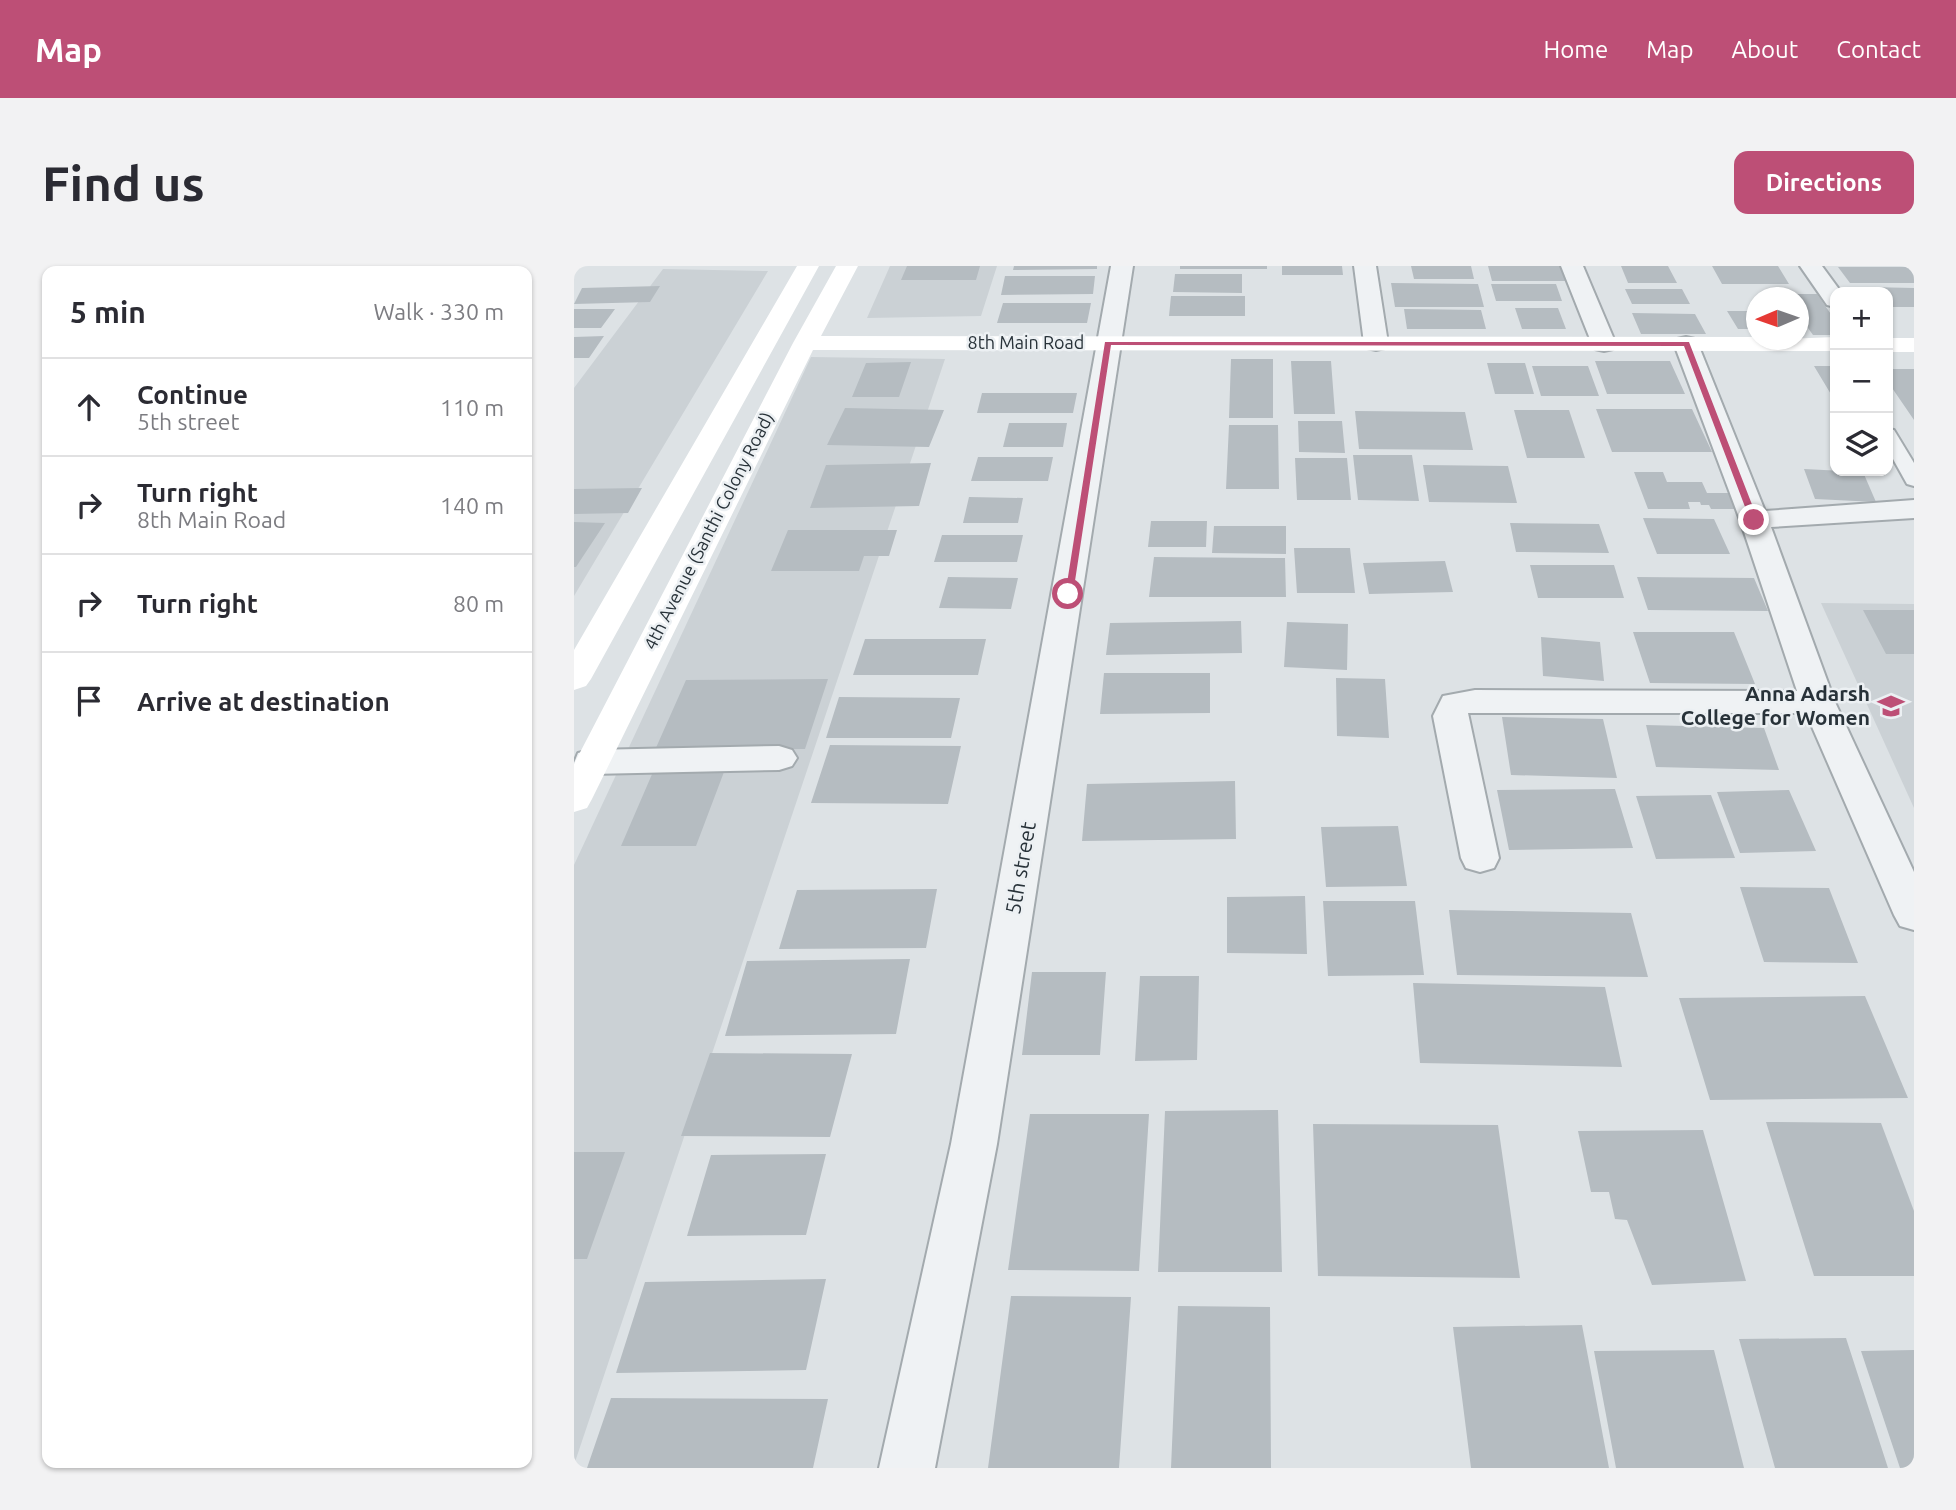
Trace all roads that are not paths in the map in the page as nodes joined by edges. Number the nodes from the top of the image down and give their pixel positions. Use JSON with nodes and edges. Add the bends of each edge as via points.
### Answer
{"nodes":[{"id":1,"x":808,"y":266,"type":"edge"},
{"id":2,"x":847,"y":266,"type":"edge"},
{"id":3,"x":1122,"y":266,"type":"edge"},
{"id":4,"x":1365,"y":266,"type":"edge"},
{"id":5,"x":1572,"y":266,"type":"edge"},
{"id":6,"x":1811,"y":266,"type":"edge"},
{"id":7,"x":1830,"y":293,"type":"edge"},
{"id":8,"x":805,"y":342,"type":"junction"},
{"id":9,"x":1108,"y":343,"type":"junction"},
{"id":10,"x":1376,"y":343,"type":"junction"},
{"id":11,"x":1604,"y":344,"type":"junction"},
{"id":12,"x":1686,"y":344,"type":"junction"},
{"id":13,"x":1830,"y":344,"type":"edge"},
{"id":14,"x":1893,"y":345,"type":"edge"},
{"id":15,"x":1914,"y":345,"type":"edge"},
{"id":16,"x":1893,"y":443,"type":"edge"},
{"id":17,"x":1914,"y":480,"type":"edge"},
{"id":18,"x":1914,"y":509,"type":"edge"},
{"id":19,"x":1754,"y":520,"type":"junction"},
{"id":20,"x":574,"y":679,"type":"edge"},
{"id":21,"x":1818,"y":702,"type":"junction"},
{"id":22,"x":779,"y":758,"type":"dead end"},
{"id":23,"x":591,"y":762,"type":"junction"},
{"id":24,"x":574,"y":799,"type":"edge"},
{"id":25,"x":1480,"y":858,"type":"dead end"},
{"id":26,"x":1914,"y":915,"type":"edge"},
{"id":27,"x":907,"y":1468,"type":"edge"}],
"edges":[{"from":1,"to":20,"type":"street","name":"4th Avenue (Santhi Colony Road)"},
{"from":2,"to":8,"type":"street","name":"4th Avenue (Santhi Colony Road)"},
{"from":3,"to":9,"type":"street","name":"5th street"},
{"from":4,"to":10,"type":"street"},
{"from":5,"to":11,"type":"street"},
{"from":6,"to":7,"type":"street"},
{"from":8,"to":9,"type":"street","name":"8th Main Road"},
{"from":8,"to":23,"type":"street","name":"4th Avenue (Santhi Colony Road)"},
{"from":9,"to":10,"type":"street","name":"8th Main Road"},
{"from":9,"to":27,"type":"street","name":"5th street","via":[[974,1144]]},
{"from":10,"to":11,"type":"street","name":"8th Main Road"},
{"from":11,"to":12,"type":"street","name":"8th Main Road"},
{"from":12,"to":13,"type":"street","name":"8th Main Road"},
{"from":12,"to":19,"type":"street"},
{"from":14,"to":15,"type":"street"},
{"from":16,"to":17,"type":"lane"},
{"from":18,"to":19,"type":"street"},
{"from":19,"to":21,"type":"street"},
{"from":21,"to":25,"type":"street","via":[[1455,704],[1450,716]]},
{"from":21,"to":26,"type":"street"},
{"from":22,"to":23,"type":"street"},
{"from":23,"to":24,"type":"street","name":"4th Avenue (Santhi Colony Road)"}]}
